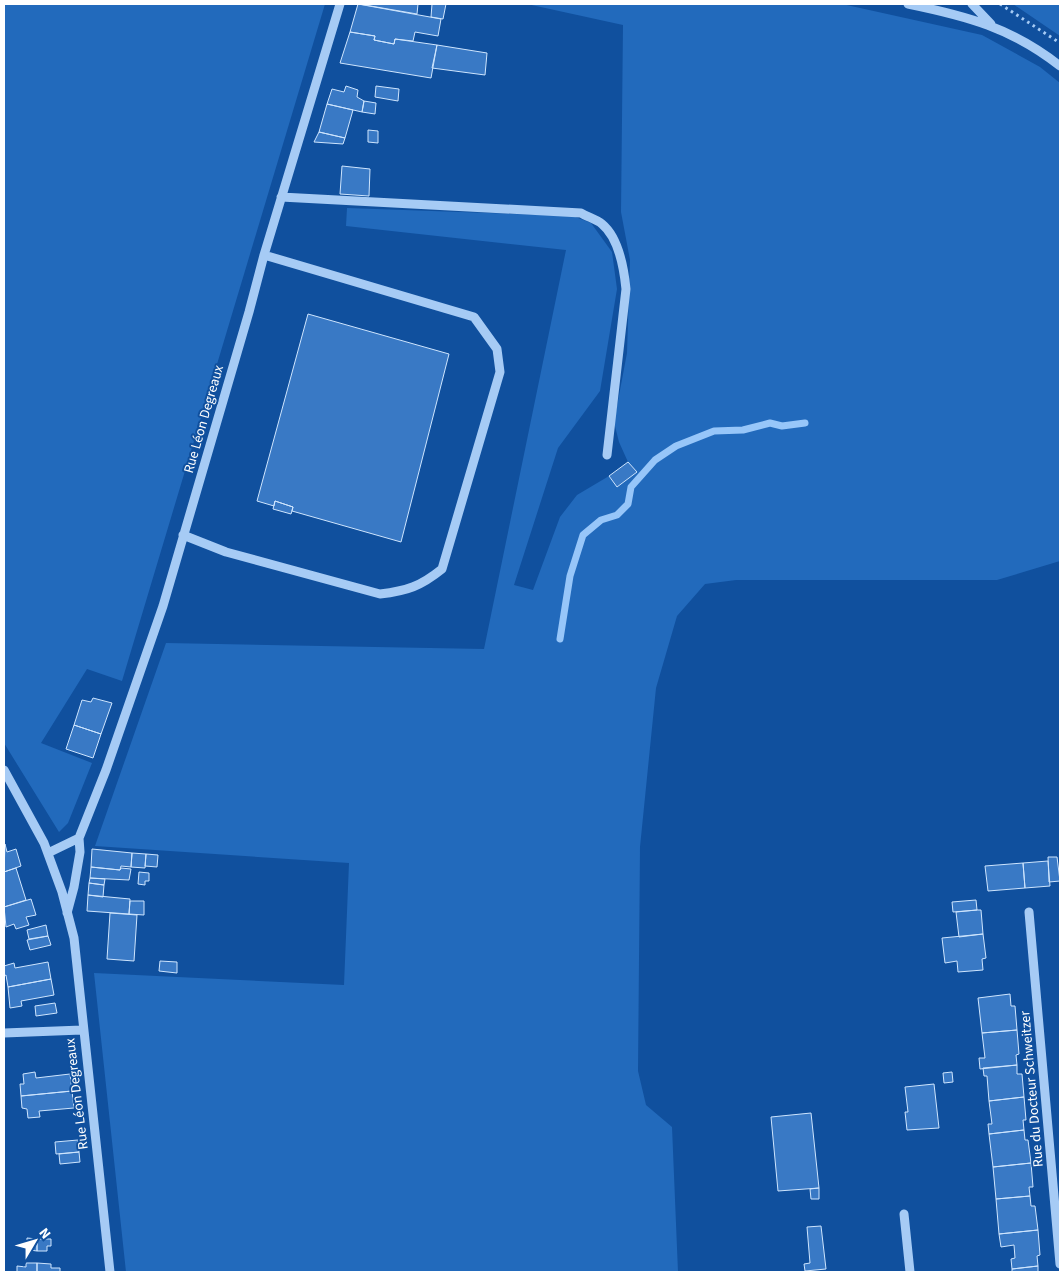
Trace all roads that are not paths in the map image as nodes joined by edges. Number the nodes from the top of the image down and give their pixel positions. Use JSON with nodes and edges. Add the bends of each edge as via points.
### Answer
{"nodes":[{"id":1,"x":340,"y":4,"type":"edge"},
{"id":2,"x":908,"y":4,"type":"edge"},
{"id":3,"x":972,"y":4,"type":"edge"},
{"id":4,"x":993,"y":26,"type":"junction"},
{"id":5,"x":1060,"y":66,"type":"edge"},
{"id":6,"x":281,"y":197,"type":"junction"},
{"id":7,"x":264,"y":255,"type":"junction"},
{"id":8,"x":607,"y":456,"type":"dead end"},
{"id":9,"x":184,"y":535,"type":"junction"},
{"id":10,"x":4,"y":770,"type":"edge"},
{"id":11,"x":79,"y":838,"type":"junction"},
{"id":12,"x":48,"y":853,"type":"junction"},
{"id":13,"x":1029,"y":912,"type":"dead end"},
{"id":14,"x":68,"y":913,"type":"junction"},
{"id":15,"x":82,"y":1030,"type":"junction"},
{"id":16,"x":4,"y":1034,"type":"edge"},
{"id":17,"x":904,"y":1214,"type":"dead end"},
{"id":18,"x":1060,"y":1264,"type":"edge"},
{"id":19,"x":110,"y":1272,"type":"edge"},
{"id":20,"x":910,"y":1272,"type":"edge"}],
"edges":[{"from":1,"to":6,"type":"street","name":"Rue Léon Degreaux"},
{"from":2,"to":4,"type":"street","via":[[963,15]]},
{"from":3,"to":4,"type":"street"},
{"from":4,"to":5,"type":"street","via":[[1042,52]]},
{"from":6,"to":7,"type":"street","name":"Rue Léon Degreaux"},
{"from":6,"to":8,"type":"street","via":[[581,213],[602,224],[611,235],[624,268],[626,289]]},
{"from":7,"to":9,"type":"street","name":"Rue Léon Degreaux"},
{"from":7,"to":9,"type":"street","via":[[474,317],[498,349],[500,372],[442,569],[428,580],[406,591],[380,594],[226,552]]},
{"from":9,"to":11,"type":"street","name":"Rue Léon Degreaux","via":[[163,606]]},
{"from":10,"to":12,"type":"street","name":"Rue Léon Degreaux"},
{"from":11,"to":12,"type":"street"},
{"from":11,"to":14,"type":"street","name":"Rue Léon Degreaux","via":[[80,852]]},
{"from":12,"to":14,"type":"street","name":"Rue Léon Degreaux"},
{"from":13,"to":18,"type":"street","name":"Rue du Docteur Schweitzer"},
{"from":14,"to":15,"type":"street","name":"Rue Léon Degreaux","via":[[74,938]]},
{"from":15,"to":16,"type":"street"},
{"from":15,"to":19,"type":"street","name":"Rue Léon Degreaux"},
{"from":17,"to":20,"type":"street"}]}
